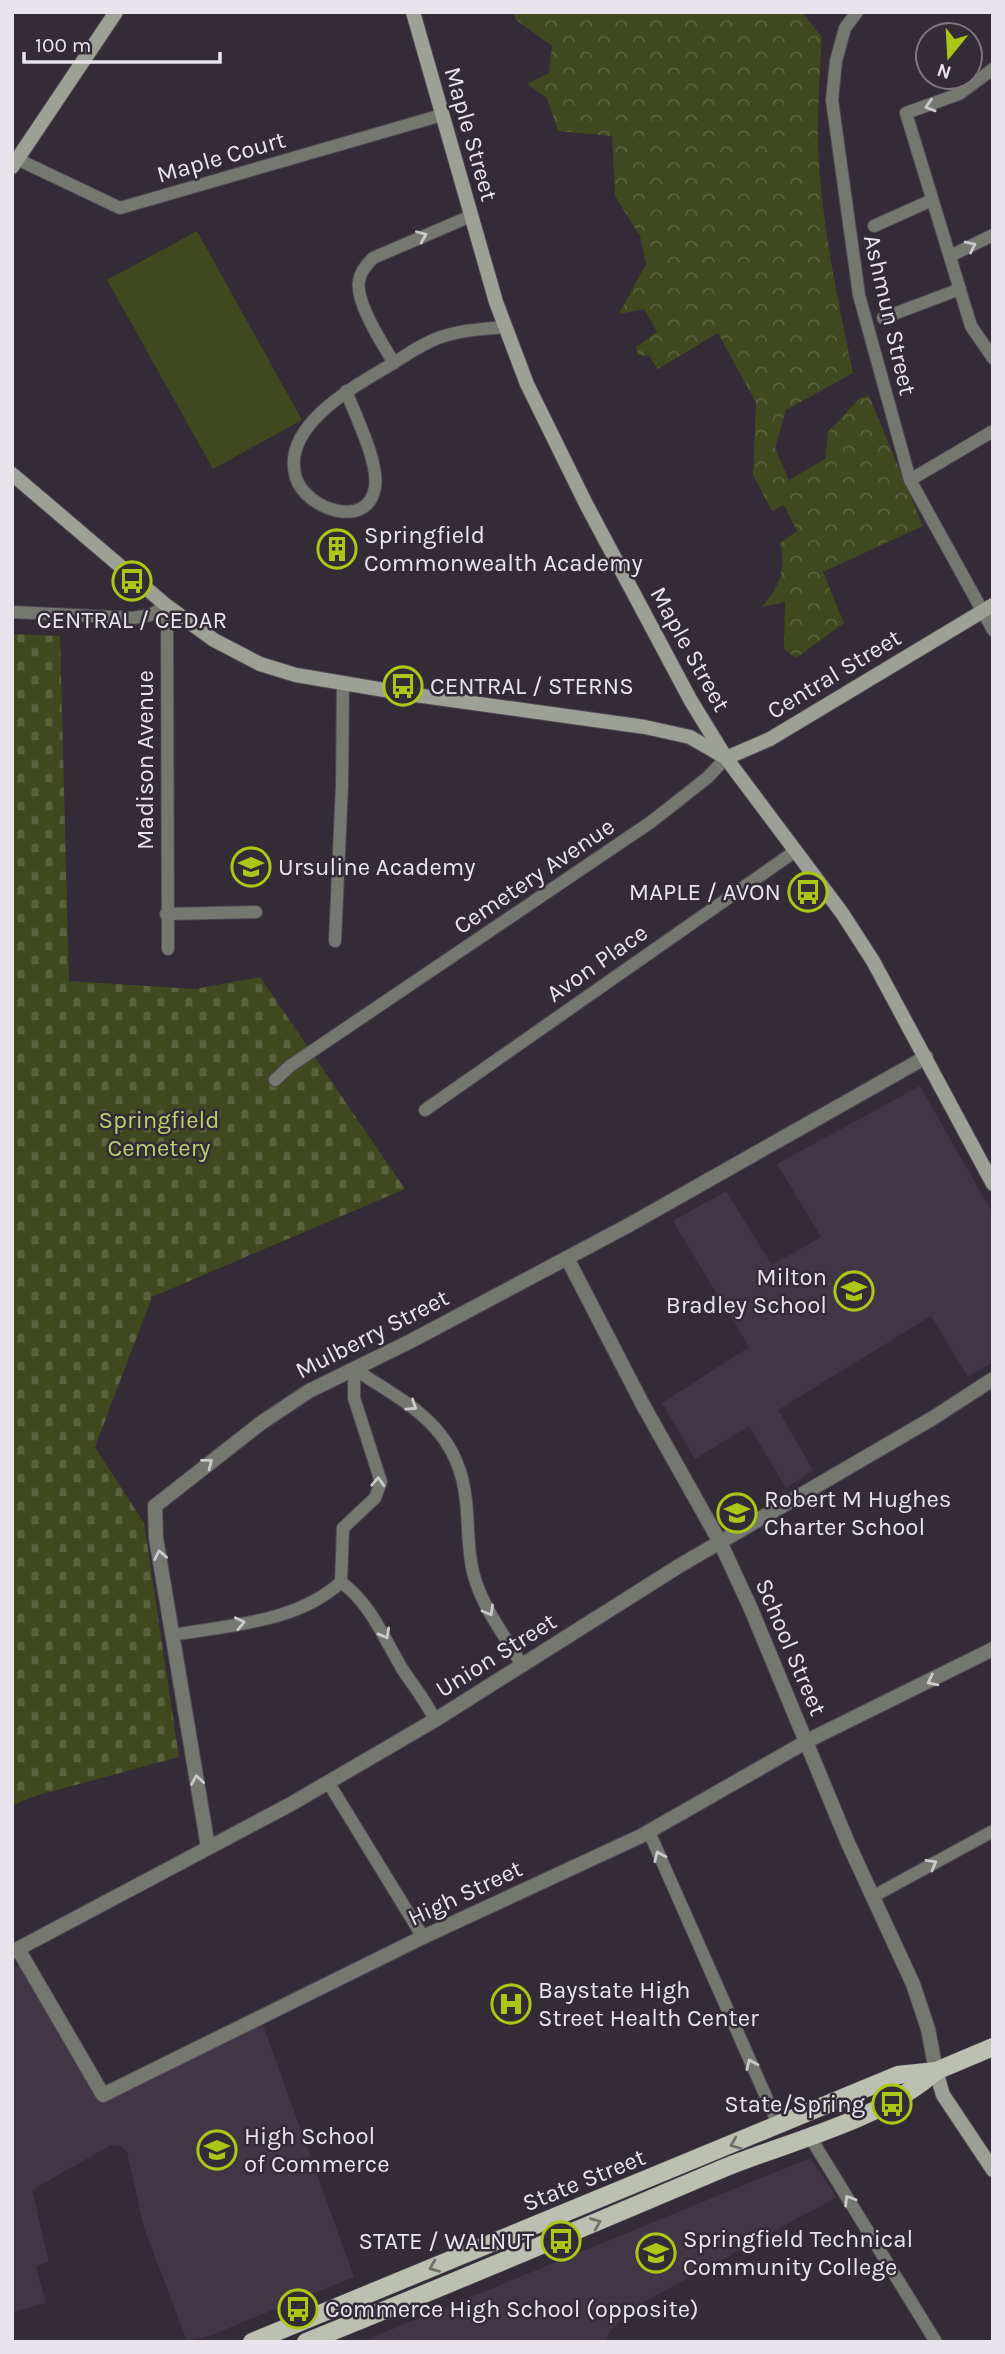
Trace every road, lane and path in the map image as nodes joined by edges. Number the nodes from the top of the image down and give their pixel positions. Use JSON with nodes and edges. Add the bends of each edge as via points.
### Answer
{"nodes":[{"id":1,"x":116,"y":12,"type":"edge"},
{"id":2,"x":413,"y":12,"type":"edge"},
{"id":3,"x":857,"y":12,"type":"edge"},
{"id":4,"x":993,"y":69,"type":"edge"},
{"id":5,"x":442,"y":115,"type":"junction"},
{"id":6,"x":15,"y":163,"type":"edge"},
{"id":7,"x":932,"y":200,"type":"junction"},
{"id":8,"x":471,"y":216,"type":"junction"},
{"id":9,"x":874,"y":226,"type":"dead end"},
{"id":10,"x":993,"y":235,"type":"edge"},
{"id":11,"x":950,"y":256,"type":"junction"},
{"id":12,"x":960,"y":289,"type":"junction"},
{"id":13,"x":883,"y":318,"type":"dead end"},
{"id":14,"x":505,"y":327,"type":"junction"},
{"id":15,"x":993,"y":358,"type":"edge"},
{"id":16,"x":394,"y":363,"type":"junction"},
{"id":17,"x":346,"y":391,"type":"junction"},
{"id":18,"x":993,"y":431,"type":"edge"},
{"id":19,"x":13,"y":475,"type":"edge"},
{"id":20,"x":910,"y":480,"type":"junction"},
{"id":21,"x":167,"y":606,"type":"junction"},
{"id":22,"x":987,"y":609,"type":"edge"},
{"id":23,"x":12,"y":612,"type":"edge"},
{"id":24,"x":993,"y":630,"type":"edge"},
{"id":25,"x":343,"y":683,"type":"junction"},
{"id":26,"x":726,"y":758,"type":"junction"},
{"id":27,"x":794,"y":852,"type":"junction"},
{"id":28,"x":256,"y":912,"type":"dead end"},
{"id":29,"x":166,"y":914,"type":"junction"},
{"id":30,"x":335,"y":941,"type":"dead end"},
{"id":31,"x":168,"y":949,"type":"dead end"},
{"id":32,"x":926,"y":1057,"type":"junction"},
{"id":33,"x":275,"y":1080,"type":"dead end"},
{"id":34,"x":425,"y":1110,"type":"dead end"},
{"id":35,"x":993,"y":1184,"type":"edge"},
{"id":36,"x":567,"y":1258,"type":"junction"},
{"id":37,"x":354,"y":1369,"type":"junction"},
{"id":38,"x":993,"y":1378,"type":"edge"},
{"id":39,"x":721,"y":1544,"type":"junction"},
{"id":40,"x":341,"y":1582,"type":"junction"},
{"id":41,"x":173,"y":1635,"type":"junction"},
{"id":42,"x":993,"y":1649,"type":"edge"},
{"id":43,"x":522,"y":1665,"type":"junction"},
{"id":44,"x":435,"y":1720,"type":"junction"},
{"id":45,"x":807,"y":1742,"type":"junction"},
{"id":46,"x":328,"y":1782,"type":"junction"},
{"id":47,"x":993,"y":1830,"type":"edge"},
{"id":48,"x":649,"y":1832,"type":"junction"},
{"id":49,"x":208,"y":1847,"type":"junction"},
{"id":50,"x":872,"y":1897,"type":"junction"},
{"id":51,"x":422,"y":1937,"type":"junction"},
{"id":52,"x":15,"y":1951,"type":"edge"},
{"id":53,"x":993,"y":2047,"type":"edge"},
{"id":54,"x":936,"y":2071,"type":"junction"},
{"id":55,"x":779,"y":2126,"type":"junction"},
{"id":56,"x":810,"y":2137,"type":"junction"},
{"id":57,"x":993,"y":2170,"type":"edge"},
{"id":58,"x":252,"y":2342,"type":"edge"},
{"id":59,"x":306,"y":2342,"type":"edge"},
{"id":60,"x":936,"y":2342,"type":"edge"}],
"edges":[{"from":1,"to":6,"type":"main road"},
{"from":2,"to":5,"type":"main road","name":"Maple Street"},
{"from":3,"to":20,"type":"street","name":"Ashmun Street","via":[[845,28],[832,100],[859,295]]},
{"from":4,"to":7,"type":"street","one_way":true,"via":[[958,94],[906,113]]},
{"from":5,"to":6,"type":"street","name":"Maple Court","via":[[120,208]]},
{"from":5,"to":8,"type":"main road","name":"Maple Street"},
{"from":7,"to":9,"type":"street"},
{"from":7,"to":11,"type":"street"},
{"from":8,"to":14,"type":"main road","name":"Maple Street"},
{"from":16,"to":8,"type":"street","one_way":true,"via":[[365,308],[358,283],[364,267],[373,258]]},
{"from":11,"to":10,"type":"street","one_way":true},
{"from":11,"to":12,"type":"street"},
{"from":12,"to":13,"type":"street"},
{"from":12,"to":15,"type":"street","via":[[971,326]]},
{"from":14,"to":16,"type":"street","via":[[441,337]]},
{"from":14,"to":26,"type":"main road","name":"Maple Street","via":[[586,504]]},
{"from":16,"to":17,"type":"street"},
{"from":17,"to":17,"type":"street","via":[[306,432],[294,462],[307,497],[343,512],[366,503],[375,481]]},
{"from":18,"to":20,"type":"street"},
{"from":19,"to":21,"type":"main road"},
{"from":20,"to":22,"type":"street","name":"Ashmun Street"},
{"from":21,"to":23,"type":"street","via":[[133,618]]},
{"from":21,"to":25,"type":"main road","via":[[253,661]]},
{"from":21,"to":29,"type":"street","name":"Madison Avenue"},
{"from":22,"to":24,"type":"street","name":"Ashmun Street"},
{"from":22,"to":26,"type":"main road","name":"Central Street","via":[[770,739]]},
{"from":25,"to":26,"type":"main road","via":[[645,727],[690,737]]},
{"from":25,"to":30,"type":"street"},
{"from":26,"to":27,"type":"main road","name":"Maple Street"},
{"from":26,"to":33,"type":"street","name":"Cemetery Avenue","via":[[651,822]]},
{"from":27,"to":32,"type":"main road","name":"Maple Street","via":[[862,942]]},
{"from":27,"to":34,"type":"street","name":"Avon Place"},
{"from":28,"to":29,"type":"street"},
{"from":29,"to":31,"type":"street","name":"Madison Avenue"},
{"from":32,"to":35,"type":"main road","name":"Maple Street"},
{"from":32,"to":36,"type":"street","name":"Mulberry Street"},
{"from":36,"to":37,"type":"street","name":"Mulberry Street"},
{"from":36,"to":39,"type":"street","name":"School Street"},
{"from":40,"to":37,"type":"street","one_way":true,"via":[[343,1528],[375,1498],[381,1482],[354,1398]]},
{"from":41,"to":37,"type":"street","name":"Mulberry Street","one_way":true,"via":[[155,1506],[284,1406]]},
{"from":37,"to":43,"type":"street","one_way":true,"via":[[423,1414],[454,1454],[464,1482],[475,1580]]},
{"from":38,"to":39,"type":"street","name":"Union Street"},
{"from":39,"to":43,"type":"street","name":"Union Street"},
{"from":39,"to":45,"type":"street","name":"School Street"},
{"from":41,"to":40,"type":"street","one_way":true,"via":[[303,1608]]},
{"from":40,"to":44,"type":"street","one_way":true,"via":[[379,1623]]},
{"from":49,"to":41,"type":"street","name":"Mulberry Street","one_way":true},
{"from":42,"to":45,"type":"street","name":"High Street","one_way":true},
{"from":43,"to":44,"type":"street","name":"Union Street"},
{"from":44,"to":46,"type":"street","name":"Union Street"},
{"from":45,"to":48,"type":"street","name":"High Street"},
{"from":45,"to":50,"type":"street","name":"School Street"},
{"from":46,"to":49,"type":"street","name":"Union Street"},
{"from":46,"to":51,"type":"street"},
{"from":50,"to":47,"type":"street","one_way":true},
{"from":48,"to":51,"type":"street","name":"High Street"},
{"from":55,"to":48,"type":"street","one_way":true},
{"from":49,"to":52,"type":"street","name":"Union Street"},
{"from":50,"to":54,"type":"street","name":"School Street","via":[[913,1984]]},
{"from":51,"to":52,"type":"street","name":"High Street","via":[[103,2095]]},
{"from":53,"to":54,"type":"main road","name":"State Street"},
{"from":54,"to":55,"type":"main road","name":"State Street","via":[[898,2076]]},
{"from":54,"to":56,"type":"main road","name":"State Street","via":[[914,2090]]},
{"from":54,"to":57,"type":"main road","via":[[943,2095]]},
{"from":55,"to":58,"type":"main road","name":"State Street","one_way":true},
{"from":59,"to":56,"type":"main road","name":"State Street","one_way":true},
{"from":60,"to":56,"type":"street","one_way":true}]}
